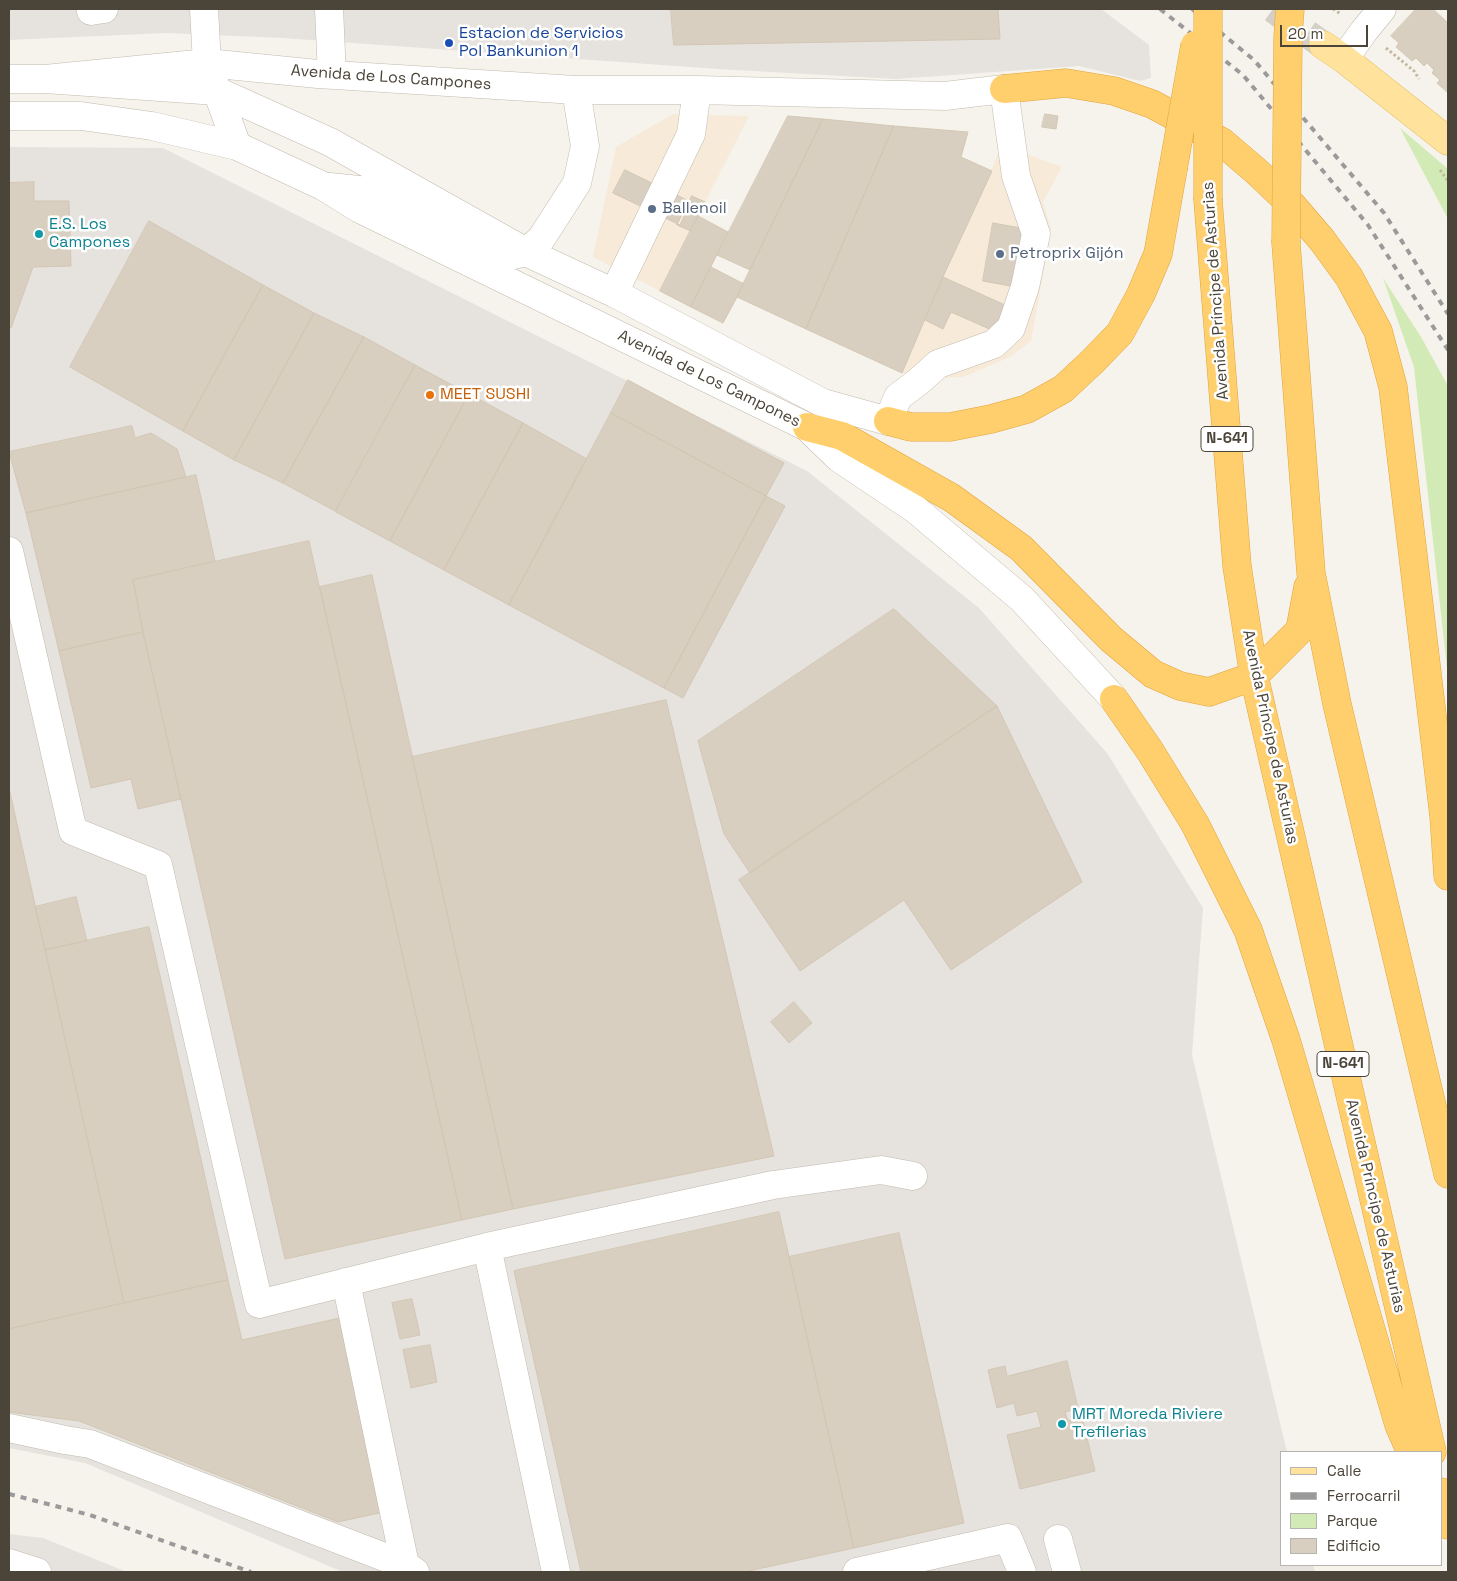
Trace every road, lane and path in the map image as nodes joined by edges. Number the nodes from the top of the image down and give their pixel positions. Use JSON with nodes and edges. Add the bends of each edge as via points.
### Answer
{"nodes":[{"id":1,"x":204,"y":9,"type":"edge"},
{"id":2,"x":329,"y":9,"type":"edge"},
{"id":3,"x":1201,"y":9,"type":"edge"},
{"id":4,"x":1208,"y":9,"type":"edge"},
{"id":5,"x":1290,"y":9,"type":"edge"},
{"id":6,"x":1382,"y":9,"type":"edge"},
{"id":7,"x":1333,"y":52,"type":"joint"},
{"id":8,"x":208,"y":62,"type":"junction"},
{"id":9,"x":332,"y":75,"type":"junction"},
{"id":10,"x":46,"y":78,"type":"junction"},
{"id":11,"x":9,"y":79,"type":"edge"},
{"id":12,"x":1004,"y":89,"type":"junction"},
{"id":13,"x":576,"y":90,"type":"junction"},
{"id":14,"x":697,"y":90,"type":"junction"},
{"id":15,"x":217,"y":91,"type":"junction"},
{"id":16,"x":9,"y":116,"type":"edge"},
{"id":17,"x":1448,"y":141,"type":"edge"},
{"id":18,"x":237,"y":146,"type":"junction"},
{"id":19,"x":1444,"y":174,"type":"dead end"},
{"id":20,"x":1448,"y":181,"type":"edge"},
{"id":21,"x":323,"y":186,"type":"junction"},
{"id":22,"x":526,"y":252,"type":"junction"},
{"id":23,"x":614,"y":293,"type":"junction"},
{"id":24,"x":888,"y":420,"type":"junction"},
{"id":25,"x":807,"y":427,"type":"junction"},
{"id":26,"x":9,"y":551,"type":"edge"},
{"id":27,"x":1311,"y":573,"type":"junction"},
{"id":28,"x":1254,"y":676,"type":"junction"},
{"id":29,"x":1114,"y":699,"type":"joint"},
{"id":30,"x":1446,"y":810,"type":"edge"},
{"id":31,"x":1448,"y":876,"type":"edge"},
{"id":32,"x":1448,"y":1174,"type":"edge"},
{"id":33,"x":913,"y":1176,"type":"dead end"},
{"id":34,"x":487,"y":1247,"type":"junction"},
{"id":35,"x":346,"y":1282,"type":"junction"},
{"id":36,"x":9,"y":1428,"type":"edge"},
{"id":37,"x":1411,"y":1451,"type":"edge"},
{"id":38,"x":1432,"y":1451,"type":"edge"},
{"id":39,"x":1442,"y":1497,"type":"edge"},
{"id":40,"x":1442,"y":1521,"type":"edge"},
{"id":41,"x":1448,"y":1525,"type":"edge"},
{"id":42,"x":1448,"y":1536,"type":"edge"},
{"id":43,"x":1058,"y":1538,"type":"dead end"},
{"id":44,"x":9,"y":1563,"type":"edge"},
{"id":45,"x":410,"y":1569,"type":"edge"},
{"id":46,"x":37,"y":1572,"type":"edge"},
{"id":47,"x":556,"y":1572,"type":"edge"},
{"id":48,"x":857,"y":1572,"type":"edge"},
{"id":49,"x":1022,"y":1572,"type":"edge"},
{"id":50,"x":1067,"y":1572,"type":"edge"}],
"edges":[{"from":1,"to":8,"type":"street"},
{"from":2,"to":9,"type":"street"},
{"from":3,"to":24,"type":"highway","bridge":true,"via":[[1158,254],[1120,333],[1063,389],[1027,409],[950,427],[911,427]]},
{"from":4,"to":28,"type":"highway","name":"Avenida Príncipe de Asturias","number":"N-641","bridge":true,"via":[[1208,200],[1237,566]]},
{"from":5,"to":27,"type":"highway","bridge":true,"via":[[1286,243]]},
{"from":6,"to":7,"type":"street","via":[[1364,31]]},
{"from":7,"to":17,"type":"main road"},
{"from":8,"to":9,"type":"street","name":"Avenida de Los Campones"},
{"from":8,"to":10,"type":"street","name":"Avenida de Los Campones"},
{"from":8,"to":15,"type":"street"},
{"from":9,"to":13,"type":"street","name":"Avenida de Los Campones"},
{"from":10,"to":11,"type":"street","name":"Avenida de Los Campones"},
{"from":10,"to":15,"type":"street","name":"Avenida de Los Campones"},
{"from":12,"to":14,"type":"street","name":"Avenida de Los Campones","via":[[945,96]]},
{"from":12,"to":24,"type":"street","via":[[1016,176],[1036,234],[1026,287],[1011,328],[994,344],[938,364],[898,397]]},
{"from":12,"to":30,"type":"highway","via":[[1066,83],[1114,91],[1168,112],[1222,142],[1256,171],[1292,205],[1349,277],[1378,331],[1393,388]]},
{"from":13,"to":14,"type":"street","name":"Avenida de Los Campones"},
{"from":13,"to":22,"type":"street","via":[[585,146],[577,183],[541,239]]},
{"from":14,"to":23,"type":"street","via":[[691,134]]},
{"from":15,"to":18,"type":"street"},
{"from":15,"to":22,"type":"street","name":"Avenida de Los Campones","via":[[330,142]]},
{"from":16,"to":18,"type":"street","name":"Avenida de Los Campones","via":[[81,116],[152,126]]},
{"from":18,"to":21,"type":"street","name":"Avenida de Los Campones"},
{"from":19,"to":20,"type":"path"},
{"from":21,"to":22,"type":"street","name":"Avenida de Los Campones","via":[[368,191],[502,258]]},
{"from":21,"to":25,"type":"street","name":"Avenida de Los Campones","via":[[360,209]]},
{"from":22,"to":23,"type":"street","name":"Avenida de Los Campones"},
{"from":23,"to":24,"type":"street","name":"Avenida de Los Campones","via":[[823,403]]},
{"from":25,"to":28,"type":"highway","via":[[842,436],[952,498],[1021,548],[1110,640],[1153,674],[1180,686],[1209,692]]},
{"from":25,"to":29,"type":"street","name":"Avenida de Los Campones","via":[[839,458],[915,510],[1022,599]]},
{"from":26,"to":35,"type":"street","via":[[73,831],[158,865],[258,1304]]},
{"from":27,"to":28,"type":"highway","via":[[1300,630]]},
{"from":27,"to":32,"type":"highway","via":[[1337,704]]},
{"from":28,"to":38,"type":"highway","name":"Avenida Príncipe de Asturias","number":"N-641"},
{"from":29,"to":37,"type":"highway","via":[[1195,824],[1248,930],[1286,1040],[1399,1425]]},
{"from":30,"to":31,"type":"highway"},
{"from":33,"to":34,"type":"street","via":[[881,1170],[773,1185]]},
{"from":34,"to":35,"type":"street"},
{"from":34,"to":47,"type":"street"},
{"from":35,"to":45,"type":"street"},
{"from":36,"to":45,"type":"street","via":[[90,1444]]},
{"from":39,"to":41,"type":"highway"},
{"from":40,"to":42,"type":"highway"},
{"from":43,"to":50,"type":"street"},
{"from":44,"to":46,"type":"street"},
{"from":48,"to":49,"type":"street","via":[[1008,1538]]}]}
